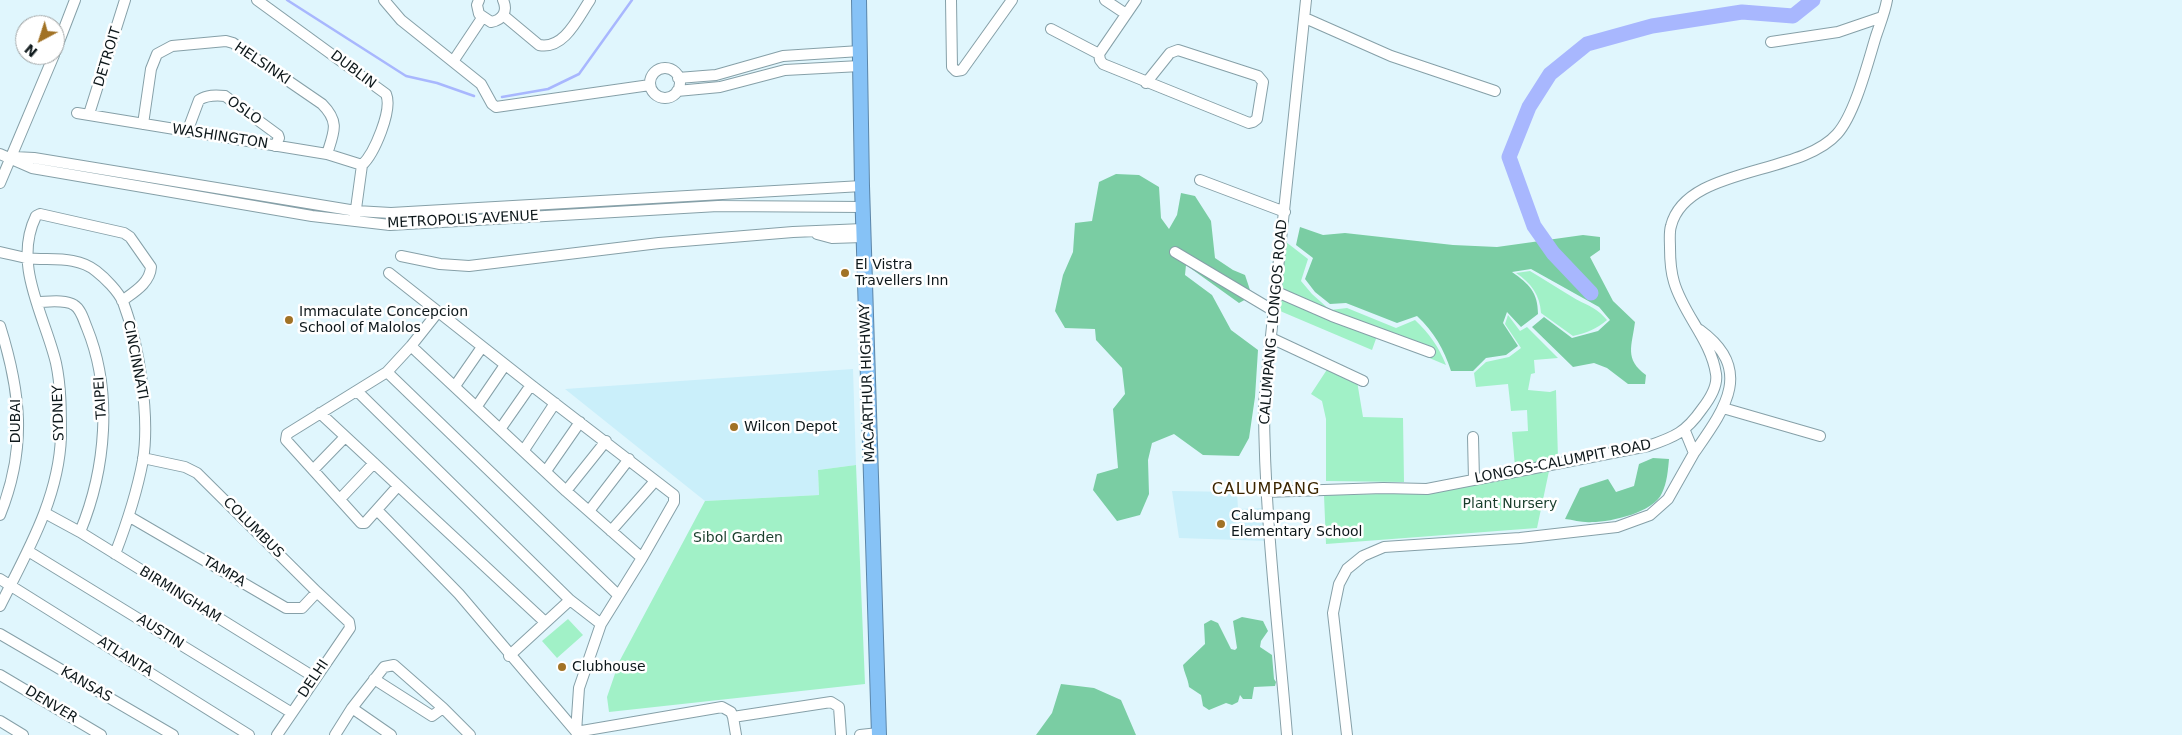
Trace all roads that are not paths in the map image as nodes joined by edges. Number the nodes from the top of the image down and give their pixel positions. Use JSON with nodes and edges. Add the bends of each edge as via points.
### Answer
{"nodes":[{"id":1,"x":75,"y":0,"type":"edge"},
{"id":2,"x":125,"y":0,"type":"edge"},
{"id":3,"x":257,"y":0,"type":"edge"},
{"id":4,"x":384,"y":0,"type":"edge"},
{"id":5,"x":479,"y":0,"type":"edge"},
{"id":6,"x":504,"y":0,"type":"edge"},
{"id":7,"x":590,"y":0,"type":"edge"},
{"id":8,"x":859,"y":0,"type":"edge"},
{"id":9,"x":951,"y":0,"type":"edge"},
{"id":10,"x":1012,"y":0,"type":"edge"},
{"id":11,"x":1105,"y":0,"type":"edge"},
{"id":12,"x":1136,"y":0,"type":"edge"},
{"id":13,"x":1306,"y":0,"type":"edge"},
{"id":14,"x":1889,"y":1,"type":"edge"},
{"id":15,"x":1126,"y":14,"type":"junction"},
{"id":16,"x":503,"y":15,"type":"junction"},
{"id":17,"x":1882,"y":17,"type":"junction"},
{"id":18,"x":482,"y":18,"type":"junction"},
{"id":19,"x":1305,"y":18,"type":"junction"},
{"id":20,"x":65,"y":25,"type":"edge"},
{"id":21,"x":1051,"y":29,"type":"dead end"},
{"id":22,"x":1771,"y":42,"type":"dead end"},
{"id":23,"x":860,"y":51,"type":"junction"},
{"id":24,"x":1099,"y":54,"type":"junction"},
{"id":25,"x":783,"y":56,"type":"junction"},
{"id":26,"x":454,"y":60,"type":"junction"},
{"id":27,"x":48,"y":65,"type":"edge"},
{"id":28,"x":860,"y":66,"type":"junction"},
{"id":29,"x":785,"y":70,"type":"junction"},
{"id":30,"x":678,"y":78,"type":"junction"},
{"id":31,"x":1146,"y":83,"type":"junction"},
{"id":32,"x":650,"y":85,"type":"junction"},
{"id":33,"x":677,"y":91,"type":"junction"},
{"id":34,"x":1495,"y":91,"type":"dead end"},
{"id":35,"x":77,"y":113,"type":"dead end"},
{"id":36,"x":89,"y":114,"type":"junction"},
{"id":37,"x":143,"y":124,"type":"junction"},
{"id":38,"x":187,"y":132,"type":"junction"},
{"id":39,"x":275,"y":146,"type":"junction"},
{"id":40,"x":327,"y":154,"type":"junction"},
{"id":41,"x":5,"y":156,"type":"edge"},
{"id":42,"x":362,"y":165,"type":"junction"},
{"id":43,"x":1200,"y":180,"type":"dead end"},
{"id":44,"x":0,"y":183,"type":"edge"},
{"id":45,"x":862,"y":186,"type":"junction"},
{"id":46,"x":839,"y":188,"type":"junction"},
{"id":47,"x":841,"y":207,"type":"junction"},
{"id":48,"x":862,"y":207,"type":"junction"},
{"id":49,"x":1285,"y":212,"type":"junction"},
{"id":50,"x":355,"y":216,"type":"junction"},
{"id":51,"x":863,"y":233,"type":"junction"},
{"id":52,"x":0,"y":252,"type":"edge"},
{"id":53,"x":1174,"y":252,"type":"dead end"},
{"id":54,"x":402,"y":256,"type":"dead end"},
{"id":55,"x":26,"y":258,"type":"junction"},
{"id":56,"x":389,"y":273,"type":"dead end"},
{"id":57,"x":1277,"y":292,"type":"junction"},
{"id":58,"x":122,"y":301,"type":"junction"},
{"id":59,"x":37,"y":302,"type":"junction"},
{"id":60,"x":1274,"y":311,"type":"junction"},
{"id":61,"x":438,"y":312,"type":"junction"},
{"id":62,"x":0,"y":326,"type":"edge"},
{"id":63,"x":1698,"y":329,"type":"junction"},
{"id":64,"x":1271,"y":338,"type":"junction"},
{"id":65,"x":411,"y":346,"type":"junction"},
{"id":66,"x":482,"y":347,"type":"junction"},
{"id":67,"x":1430,"y":352,"type":"dead end"},
{"id":68,"x":505,"y":365,"type":"junction"},
{"id":69,"x":387,"y":372,"type":"junction"},
{"id":70,"x":1363,"y":381,"type":"dead end"},
{"id":71,"x":531,"y":385,"type":"junction"},
{"id":72,"x":455,"y":386,"type":"junction"},
{"id":73,"x":358,"y":392,"type":"junction"},
{"id":74,"x":555,"y":403,"type":"junction"},
{"id":75,"x":477,"y":406,"type":"junction"},
{"id":76,"x":1723,"y":408,"type":"junction"},
{"id":77,"x":320,"y":413,"type":"junction"},
{"id":78,"x":580,"y":422,"type":"junction"},
{"id":79,"x":501,"y":428,"type":"junction"},
{"id":80,"x":1685,"y":431,"type":"junction"},
{"id":81,"x":1820,"y":436,"type":"dead end"},
{"id":82,"x":345,"y":437,"type":"junction"},
{"id":83,"x":1473,"y":437,"type":"dead end"},
{"id":84,"x":606,"y":442,"type":"junction"},
{"id":85,"x":524,"y":450,"type":"junction"},
{"id":86,"x":1694,"y":453,"type":"junction"},
{"id":87,"x":143,"y":458,"type":"junction"},
{"id":88,"x":629,"y":459,"type":"junction"},
{"id":89,"x":374,"y":463,"type":"junction"},
{"id":90,"x":313,"y":470,"type":"junction"},
{"id":91,"x":546,"y":471,"type":"junction"},
{"id":92,"x":1474,"y":480,"type":"junction"},
{"id":93,"x":655,"y":481,"type":"junction"},
{"id":94,"x":398,"y":486,"type":"junction"},
{"id":95,"x":566,"y":491,"type":"junction"},
{"id":96,"x":1266,"y":492,"type":"junction"},
{"id":97,"x":340,"y":500,"type":"junction"},
{"id":98,"x":377,"y":510,"type":"junction"},
{"id":99,"x":589,"y":511,"type":"junction"},
{"id":100,"x":44,"y":513,"type":"junction"},
{"id":101,"x":0,"y":515,"type":"edge"},
{"id":102,"x":130,"y":518,"type":"junction"},
{"id":103,"x":611,"y":531,"type":"junction"},
{"id":104,"x":80,"y":532,"type":"junction"},
{"id":105,"x":28,"y":551,"type":"junction"},
{"id":106,"x":115,"y":554,"type":"junction"},
{"id":107,"x":642,"y":558,"type":"junction"},
{"id":108,"x":0,"y":579,"type":"edge"},
{"id":109,"x":10,"y":585,"type":"junction"},
{"id":110,"x":317,"y":592,"type":"junction"},
{"id":111,"x":618,"y":595,"type":"junction"},
{"id":112,"x":570,"y":600,"type":"junction"},
{"id":113,"x":0,"y":606,"type":"edge"},
{"id":114,"x":350,"y":622,"type":"joint"},
{"id":115,"x":545,"y":622,"type":"junction"},
{"id":116,"x":601,"y":624,"type":"junction"},
{"id":117,"x":0,"y":634,"type":"edge"},
{"id":118,"x":509,"y":656,"type":"junction"},
{"id":119,"x":0,"y":675,"type":"edge"},
{"id":120,"x":314,"y":677,"type":"junction"},
{"id":121,"x":374,"y":679,"type":"junction"},
{"id":122,"x":352,"y":708,"type":"junction"},
{"id":123,"x":443,"y":708,"type":"junction"},
{"id":124,"x":292,"y":713,"type":"junction"},
{"id":125,"x":733,"y":717,"type":"junction"},
{"id":126,"x":0,"y":721,"type":"edge"},
{"id":127,"x":577,"y":734,"type":"edge"},
{"id":128,"x":879,"y":734,"type":"edge"},
{"id":129,"x":23,"y":735,"type":"edge"},
{"id":130,"x":101,"y":735,"type":"edge"},
{"id":131,"x":173,"y":735,"type":"edge"},
{"id":132,"x":249,"y":735,"type":"edge"},
{"id":133,"x":277,"y":735,"type":"edge"},
{"id":134,"x":335,"y":735,"type":"edge"},
{"id":135,"x":391,"y":735,"type":"edge"},
{"id":136,"x":470,"y":735,"type":"edge"},
{"id":137,"x":736,"y":735,"type":"edge"},
{"id":138,"x":841,"y":735,"type":"edge"},
{"id":139,"x":860,"y":735,"type":"edge"},
{"id":140,"x":1287,"y":735,"type":"edge"},
{"id":141,"x":1347,"y":735,"type":"edge"}],
"edges":[{"from":1,"to":20,"type":"street"},
{"from":2,"to":36,"type":"street","name":"DETROIT"},
{"from":3,"to":42,"type":"street","name":"DUBLIN","via":[[386,94],[388,105],[374,149]]},
{"from":4,"to":26,"type":"street","via":[[401,20]]},
{"from":5,"to":18,"type":"street","via":[[477,10]]},
{"from":6,"to":16,"type":"street"},
{"from":7,"to":16,"type":"street","via":[[561,41],[546,46],[539,45]]},
{"from":8,"to":23,"type":"highway","name":"MACARTHUR HIGHWAY"},
{"from":9,"to":10,"type":"street","via":[[952,68],[956,71],[962,70]]},
{"from":11,"to":15,"type":"street"},
{"from":12,"to":15,"type":"street"},
{"from":13,"to":19,"type":"street","name":"CALUMPANG - LONGOS ROAD"},
{"from":14,"to":17,"type":"street","name":"LONGOS-CALUMPIT ROAD"},
{"from":15,"to":24,"type":"street"},
{"from":16,"to":18,"type":"street","via":[[491,22]]},
{"from":17,"to":22,"type":"street","via":[[1838,32]]},
{"from":17,"to":63,"type":"street","name":"LONGOS-CALUMPIT ROAD","via":[[1865,72],[1838,133],[1812,151],[1696,192],[1680,206],[1670,226],[1670,254],[1674,280]]},
{"from":18,"to":26,"type":"street"},
{"from":19,"to":34,"type":"street","via":[[1391,56]]},
{"from":19,"to":49,"type":"street","name":"CALUMPANG - LONGOS ROAD"},
{"from":21,"to":24,"type":"street"},
{"from":23,"to":25,"type":"street"},
{"from":23,"to":28,"type":"highway","name":"MACARTHUR HIGHWAY"},
{"from":24,"to":31,"type":"street","via":[[1104,64]]},
{"from":25,"to":29,"type":"street"},
{"from":25,"to":30,"type":"street","via":[[716,74]]},
{"from":26,"to":32,"type":"street","via":[[481,84],[496,106]]},
{"from":27,"to":41,"type":"street"},
{"from":28,"to":29,"type":"street"},
{"from":28,"to":45,"type":"highway","name":"MACARTHUR HIGHWAY"},
{"from":29,"to":33,"type":"street","via":[[720,87]]},
{"from":30,"to":32,"type":"street","via":[[671,70],[660,70],[653,74]]},
{"from":30,"to":33,"type":"street"},
{"from":31,"to":31,"type":"street","via":[[1170,53],[1178,50],[1258,76],[1263,82],[1256,118],[1249,123]]},
{"from":32,"to":33,"type":"street","via":[[655,94],[663,98],[673,96]]},
{"from":35,"to":36,"type":"street","name":"WASHINGTON"},
{"from":36,"to":37,"type":"street","name":"WASHINGTON"},
{"from":37,"to":38,"type":"street","name":"WASHINGTON"},
{"from":37,"to":40,"type":"street","name":"HELSINKI","via":[[151,70],[157,54],[172,46],[226,41],[331,113],[334,128]]},
{"from":38,"to":39,"type":"street","name":"WASHINGTON"},
{"from":38,"to":39,"type":"street","name":"OSLO","via":[[199,100],[219,95],[225,96],[278,135]]},
{"from":39,"to":40,"type":"street","name":"WASHINGTON"},
{"from":40,"to":42,"type":"street","name":"WASHINGTON"},
{"from":41,"to":44,"type":"street"},
{"from":41,"to":50,"type":"street","name":"METROPOLIS AVENUE","via":[[44,159]]},
{"from":42,"to":50,"type":"street"},
{"from":43,"to":49,"type":"street"},
{"from":45,"to":46,"type":"street","name":"METROPOLIS AVENUE"},
{"from":45,"to":48,"type":"highway","name":"MACARTHUR HIGHWAY"},
{"from":46,"to":47,"type":"street"},
{"from":46,"to":50,"type":"street","name":"METROPOLIS AVENUE"},
{"from":47,"to":48,"type":"street","name":"METROPOLIS AVENUE"},
{"from":47,"to":50,"type":"street","name":"METROPOLIS AVENUE","via":[[718,206],[390,225]]},
{"from":48,"to":51,"type":"highway","name":"MACARTHUR HIGHWAY"},
{"from":49,"to":57,"type":"street","name":"CALUMPANG - LONGOS ROAD"},
{"from":51,"to":54,"type":"street","via":[[812,232],[659,243],[469,266]]},
{"from":51,"to":128,"type":"highway","name":"MACARTHUR HIGHWAY"},
{"from":52,"to":55,"type":"street","name":"CINCINNATI"},
{"from":53,"to":60,"type":"street"},
{"from":55,"to":58,"type":"street","name":"CINCINNATI","via":[[70,260],[83,264],[95,270]]},
{"from":55,"to":58,"type":"street","name":"SYDNEY","via":[[34,220],[40,214],[116,230],[130,236],[151,267],[151,274]]},
{"from":55,"to":59,"type":"street","name":"SYDNEY"},
{"from":56,"to":61,"type":"street"},
{"from":57,"to":60,"type":"street","name":"CALUMPANG - LONGOS ROAD"},
{"from":57,"to":67,"type":"street"},
{"from":58,"to":87,"type":"street","name":"CINCINNATI","via":[[139,370],[145,431]]},
{"from":59,"to":100,"type":"street","name":"SYDNEY","via":[[56,364],[60,408],[60,460]]},
{"from":59,"to":104,"type":"street","name":"TAIPEI","via":[[69,303],[79,309],[101,378],[104,417],[100,451],[94,492]]},
{"from":60,"to":64,"type":"street","name":"CALUMPANG - LONGOS ROAD"},
{"from":61,"to":65,"type":"street"},
{"from":61,"to":66,"type":"street"},
{"from":62,"to":101,"type":"street","name":"DUBAI","via":[[13,365],[19,412],[15,469]]},
{"from":63,"to":76,"type":"street","via":[[1712,338],[1725,359],[1732,380]]},
{"from":63,"to":80,"type":"street","name":"LONGOS-CALUMPIT ROAD","via":[[1717,376],[1711,397]]},
{"from":64,"to":70,"type":"street"},
{"from":64,"to":96,"type":"street","name":"CALUMPANG - LONGOS ROAD","via":[[1264,403]]},
{"from":65,"to":69,"type":"street"},
{"from":65,"to":72,"type":"street"},
{"from":66,"to":68,"type":"street"},
{"from":66,"to":72,"type":"street"},
{"from":68,"to":71,"type":"street"},
{"from":68,"to":75,"type":"street"},
{"from":69,"to":73,"type":"street"},
{"from":69,"to":111,"type":"street"},
{"from":71,"to":74,"type":"street"},
{"from":71,"to":79,"type":"street"},
{"from":72,"to":75,"type":"street"},
{"from":73,"to":77,"type":"street"},
{"from":73,"to":112,"type":"street"},
{"from":74,"to":78,"type":"street"},
{"from":74,"to":85,"type":"street"},
{"from":75,"to":79,"type":"street"},
{"from":76,"to":81,"type":"street"},
{"from":76,"to":86,"type":"street"},
{"from":77,"to":82,"type":"street"},
{"from":77,"to":90,"type":"street","via":[[286,437]]},
{"from":78,"to":84,"type":"street"},
{"from":78,"to":91,"type":"street"},
{"from":79,"to":85,"type":"street"},
{"from":80,"to":86,"type":"street"},
{"from":80,"to":92,"type":"street","name":"LONGOS-CALUMPIT ROAD","via":[[1648,446]]},
{"from":82,"to":89,"type":"street"},
{"from":82,"to":90,"type":"street"},
{"from":83,"to":92,"type":"street"},
{"from":84,"to":88,"type":"street"},
{"from":84,"to":95,"type":"street"},
{"from":85,"to":91,"type":"street"},
{"from":86,"to":141,"type":"street","via":[[1668,499],[1650,515],[1617,527],[1520,538],[1384,547],[1363,556],[1347,569],[1339,584],[1333,613]]},
{"from":87,"to":102,"type":"street","name":"CINCINNATI"},
{"from":87,"to":110,"type":"street","name":"COLUMBUS","via":[[197,473]]},
{"from":88,"to":93,"type":"street"},
{"from":88,"to":99,"type":"street"},
{"from":89,"to":94,"type":"street"},
{"from":89,"to":97,"type":"street"},
{"from":90,"to":97,"type":"street"},
{"from":91,"to":95,"type":"street"},
{"from":92,"to":96,"type":"street","name":"LONGOS-CALUMPIT ROAD","via":[[1427,489]]},
{"from":93,"to":103,"type":"street"},
{"from":93,"to":107,"type":"street","via":[[675,499]]},
{"from":94,"to":98,"type":"street"},
{"from":94,"to":115,"type":"street"},
{"from":95,"to":99,"type":"street"},
{"from":96,"to":140,"type":"street","name":"CALUMPANG - LONGOS ROAD"},
{"from":97,"to":98,"type":"street","via":[[361,523],[365,523]]},
{"from":98,"to":118,"type":"street","via":[[459,594]]},
{"from":99,"to":103,"type":"street"},
{"from":100,"to":104,"type":"street","name":"BIRMINGHAM"},
{"from":100,"to":105,"type":"street","name":"SYDNEY"},
{"from":102,"to":106,"type":"street","name":"CINCINNATI"},
{"from":102,"to":110,"type":"street","name":"TAMPA","via":[[286,608],[302,608]]},
{"from":103,"to":107,"type":"street"},
{"from":104,"to":106,"type":"street","name":"BIRMINGHAM"},
{"from":105,"to":109,"type":"street","name":"SYDNEY"},
{"from":105,"to":124,"type":"street","name":"AUSTIN"},
{"from":106,"to":120,"type":"street","name":"BIRMINGHAM"},
{"from":107,"to":111,"type":"street"},
{"from":108,"to":109,"type":"street","name":"ATLANTA"},
{"from":109,"to":113,"type":"street","name":"SYDNEY"},
{"from":109,"to":132,"type":"street","name":"ATLANTA"},
{"from":110,"to":114,"type":"street","name":"COLUMBUS"},
{"from":111,"to":116,"type":"street"},
{"from":112,"to":115,"type":"street"},
{"from":112,"to":116,"type":"street"},
{"from":114,"to":120,"type":"street","name":"DELHI","via":[[350,628]]},
{"from":115,"to":118,"type":"street"},
{"from":116,"to":127,"type":"street","via":[[579,688]]},
{"from":117,"to":131,"type":"street","name":"KANSAS"},
{"from":118,"to":127,"type":"street"},
{"from":119,"to":130,"type":"street","name":"DENVER"},
{"from":120,"to":124,"type":"street","name":"DELHI"},
{"from":121,"to":122,"type":"street"},
{"from":121,"to":123,"type":"street","via":[[432,716]]},
{"from":121,"to":123,"type":"street","via":[[384,666],[394,665]]},
{"from":122,"to":134,"type":"street"},
{"from":122,"to":135,"type":"street"},
{"from":123,"to":136,"type":"street"},
{"from":124,"to":133,"type":"street","name":"DELHI"},
{"from":125,"to":127,"type":"street","via":[[722,707]]},
{"from":125,"to":137,"type":"street"},
{"from":125,"to":138,"type":"street","via":[[832,702],[839,707]]},
{"from":126,"to":129,"type":"street"},
{"from":128,"to":139,"type":"street"}]}
